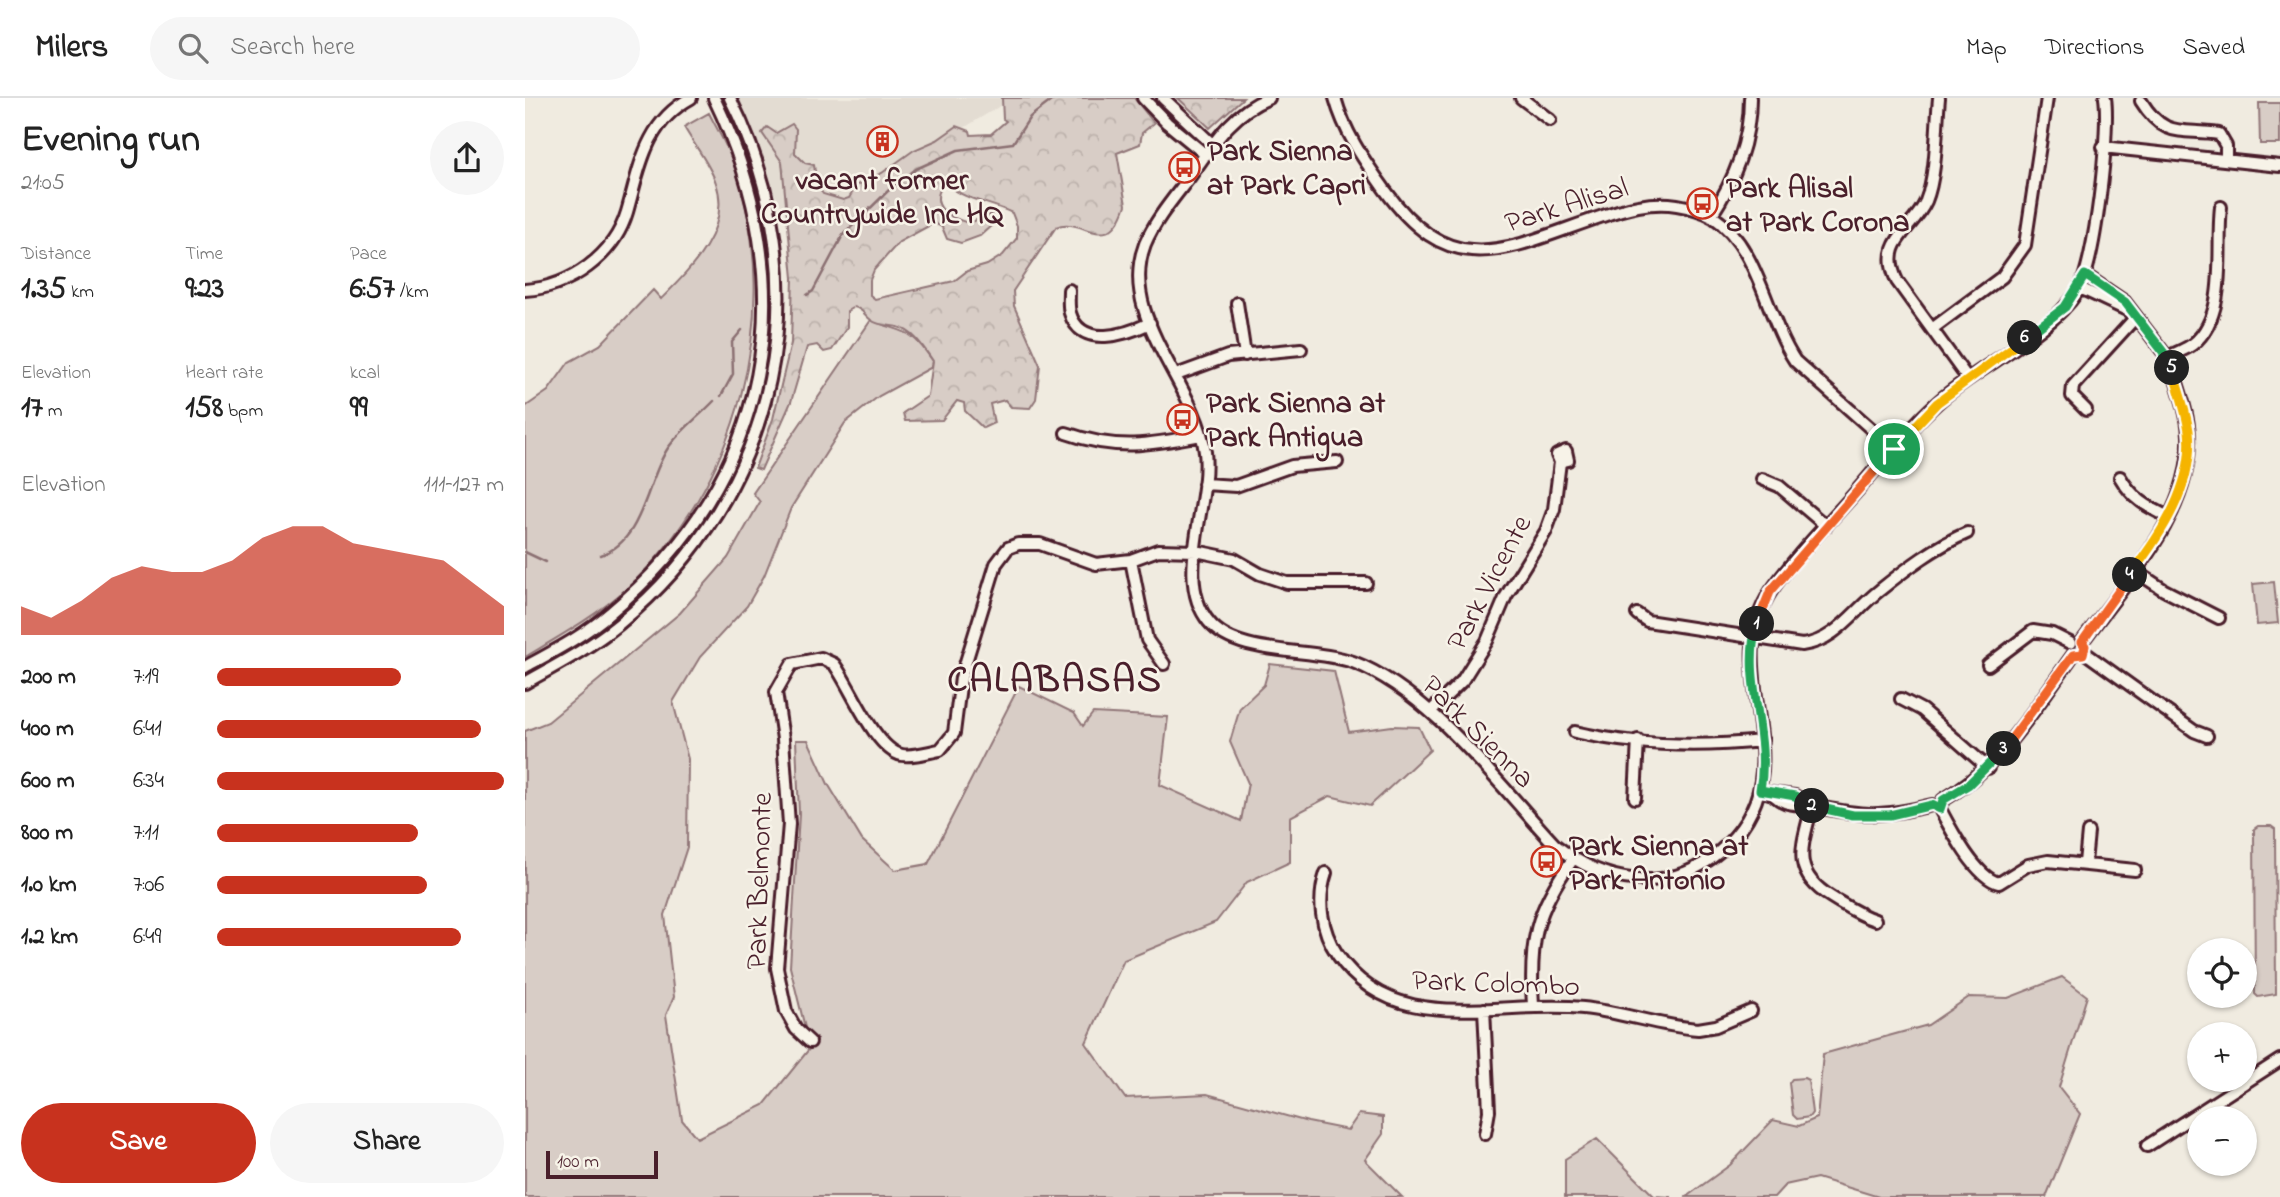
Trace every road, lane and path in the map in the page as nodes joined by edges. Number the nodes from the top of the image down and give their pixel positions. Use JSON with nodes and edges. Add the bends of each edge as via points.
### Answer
{"nodes":[{"id":1,"x":691,"y":98,"type":"edge"},
{"id":2,"x":714,"y":98,"type":"edge"},
{"id":3,"x":730,"y":98,"type":"edge"},
{"id":4,"x":1143,"y":98,"type":"edge"},
{"id":5,"x":1163,"y":98,"type":"edge"},
{"id":6,"x":1269,"y":98,"type":"edge"},
{"id":7,"x":1335,"y":98,"type":"edge"},
{"id":8,"x":1521,"y":98,"type":"edge"},
{"id":9,"x":1750,"y":98,"type":"edge"},
{"id":10,"x":1939,"y":98,"type":"edge"},
{"id":11,"x":2047,"y":98,"type":"edge"},
{"id":12,"x":2105,"y":98,"type":"edge"},
{"id":13,"x":2141,"y":101,"type":"dead end"},
{"id":14,"x":1550,"y":120,"type":"dead end"},
{"id":15,"x":1213,"y":145,"type":"junction"},
{"id":16,"x":2103,"y":146,"type":"junction"},
{"id":17,"x":1206,"y":155,"type":"junction"},
{"id":18,"x":2225,"y":160,"type":"junction"},
{"id":19,"x":2280,"y":166,"type":"edge"},
{"id":20,"x":2221,"y":208,"type":"dead end"},
{"id":21,"x":1711,"y":216,"type":"junction"},
{"id":22,"x":2085,"y":275,"type":"junction"},
{"id":23,"x":2080,"y":288,"type":"junction"},
{"id":24,"x":525,"y":290,"type":"edge"},
{"id":25,"x":1069,"y":290,"type":"dead end"},
{"id":26,"x":1237,"y":303,"type":"dead end"},
{"id":27,"x":2133,"y":315,"type":"junction"},
{"id":28,"x":1150,"y":323,"type":"junction"},
{"id":29,"x":1932,"y":329,"type":"junction"},
{"id":30,"x":1301,"y":349,"type":"dead end"},
{"id":31,"x":1245,"y":355,"type":"junction"},
{"id":32,"x":2170,"y":357,"type":"junction"},
{"id":33,"x":1176,"y":375,"type":"junction"},
{"id":34,"x":1968,"y":379,"type":"junction"},
{"id":35,"x":2086,"y":410,"type":"dead end"},
{"id":36,"x":1066,"y":433,"type":"dead end"},
{"id":37,"x":1201,"y":435,"type":"junction"},
{"id":38,"x":1894,"y":449,"type":"junction"},
{"id":39,"x":1560,"y":462,"type":"dead end"},
{"id":40,"x":1337,"y":463,"type":"dead end"},
{"id":41,"x":2120,"y":477,"type":"dead end"},
{"id":42,"x":1762,"y":479,"type":"dead end"},
{"id":43,"x":1204,"y":484,"type":"junction"},
{"id":44,"x":2169,"y":517,"type":"junction"},
{"id":45,"x":1825,"y":526,"type":"junction"},
{"id":46,"x":1967,"y":533,"type":"dead end"},
{"id":47,"x":1196,"y":551,"type":"junction"},
{"id":48,"x":1131,"y":560,"type":"junction"},
{"id":49,"x":2134,"y":570,"type":"junction"},
{"id":50,"x":1366,"y":583,"type":"dead end"},
{"id":51,"x":1637,"y":614,"type":"dead end"},
{"id":52,"x":2219,"y":618,"type":"dead end"},
{"id":53,"x":1753,"y":637,"type":"junction"},
{"id":54,"x":2077,"y":648,"type":"junction"},
{"id":55,"x":1164,"y":664,"type":"dead end"},
{"id":56,"x":1988,"y":666,"type":"dead end"},
{"id":57,"x":525,"y":667,"type":"edge"},
{"id":58,"x":525,"y":682,"type":"edge"},
{"id":59,"x":1901,"y":699,"type":"dead end"},
{"id":60,"x":1431,"y":711,"type":"junction"},
{"id":61,"x":1575,"y":732,"type":"dead end"},
{"id":62,"x":2207,"y":736,"type":"dead end"},
{"id":63,"x":1638,"y":740,"type":"junction"},
{"id":64,"x":1763,"y":741,"type":"junction"},
{"id":65,"x":1988,"y":768,"type":"junction"},
{"id":66,"x":1760,"y":790,"type":"junction"},
{"id":67,"x":1635,"y":798,"type":"dead end"},
{"id":68,"x":1938,"y":804,"type":"junction"},
{"id":69,"x":1810,"y":806,"type":"junction"},
{"id":70,"x":2088,"y":832,"type":"dead end"},
{"id":71,"x":1573,"y":859,"type":"junction"},
{"id":72,"x":2085,"y":863,"type":"junction"},
{"id":73,"x":2136,"y":870,"type":"dead end"},
{"id":74,"x":1326,"y":873,"type":"dead end"},
{"id":75,"x":1875,"y":920,"type":"dead end"},
{"id":76,"x":1533,"y":1006,"type":"junction"},
{"id":77,"x":1484,"y":1009,"type":"junction"},
{"id":78,"x":1751,"y":1011,"type":"dead end"},
{"id":79,"x":810,"y":1042,"type":"dead end"},
{"id":80,"x":2280,"y":1060,"type":"edge"},
{"id":81,"x":1485,"y":1134,"type":"dead end"},
{"id":82,"x":2147,"y":1146,"type":"dead end"}],
"edges":[{"from":1,"to":24,"type":"street","via":[[649,138],[626,214],[615,239],[599,258],[579,273]]},
{"from":2,"to":57,"type":"street","via":[[750,186],[765,269],[761,346],[743,427],[709,500],[651,577],[608,615]]},
{"from":3,"to":58,"type":"street","via":[[765,181],[779,264],[772,376],[755,433],[727,496],[659,587],[618,625]]},
{"from":4,"to":17,"type":"street"},
{"from":5,"to":15,"type":"street"},
{"from":6,"to":15,"type":"street","name":"Park Sienna","via":[[1243,111]]},
{"from":7,"to":21,"type":"street","name":"Park Alisal","via":[[1350,141],[1405,217],[1453,248],[1503,250],[1644,205],[1689,207]]},
{"from":8,"to":14,"type":"street"},
{"from":9,"to":21,"type":"street","via":[[1741,159]]},
{"from":10,"to":29,"type":"street","via":[[1926,200],[1891,254],[1897,281]]},
{"from":11,"to":29,"type":"street","via":[[2025,246],[2002,277]]},
{"from":12,"to":16,"type":"street"},
{"from":13,"to":18,"type":"street","via":[[2163,126],[2190,134],[2219,134],[2226,146]]},
{"from":15,"to":17,"type":"street","name":"Park Sienna"},
{"from":16,"to":18,"type":"street"},
{"from":16,"to":22,"type":"street"},
{"from":17,"to":28,"type":"street","name":"Park Sienna","via":[[1154,226],[1145,246],[1139,267],[1140,289]]},
{"from":18,"to":19,"type":"street"},
{"from":20,"to":32,"type":"street","via":[[2214,309],[2194,344]]},
{"from":21,"to":38,"type":"street","name":"Park Alisal","via":[[1733,235],[1746,255],[1795,361]]},
{"from":22,"to":23,"type":"street"},
{"from":22,"to":27,"type":"street","via":[[2120,297]]},
{"from":23,"to":27,"type":"street"},
{"from":23,"to":34,"type":"street","via":[[2048,322]]},
{"from":25,"to":28,"type":"street","via":[[1070,314],[1080,328],[1094,335],[1112,337]]},
{"from":26,"to":31,"type":"street"},
{"from":27,"to":32,"type":"street"},
{"from":27,"to":35,"type":"street","via":[[2073,386],[2072,396]]},
{"from":28,"to":33,"type":"street","name":"Park Sienna"},
{"from":29,"to":34,"type":"street"},
{"from":30,"to":31,"type":"street"},
{"from":31,"to":33,"type":"street","via":[[1207,362]]},
{"from":32,"to":44,"type":"street","via":[[2184,406],[2189,448],[2180,494]]},
{"from":33,"to":37,"type":"street","name":"Park Sienna"},
{"from":34,"to":38,"type":"street","via":[[1937,403]]},
{"from":36,"to":37,"type":"street","via":[[1127,446]]},
{"from":37,"to":43,"type":"street","name":"Park Sienna"},
{"from":38,"to":45,"type":"street"},
{"from":39,"to":60,"type":"street","name":"Park Vicente","via":[[1546,531],[1462,681]]},
{"from":40,"to":43,"type":"street","via":[[1292,466],[1236,486]]},
{"from":41,"to":44,"type":"street","via":[[2142,504]]},
{"from":42,"to":45,"type":"street","via":[[1779,486]]},
{"from":43,"to":47,"type":"street","name":"Park Sienna"},
{"from":44,"to":49,"type":"street"},
{"from":45,"to":53,"type":"street","via":[[1770,592]]},
{"from":46,"to":53,"type":"street","via":[[1879,590],[1828,638],[1802,645]]},
{"from":47,"to":48,"type":"street","name":"Park Belmonte","via":[[1158,550]]},
{"from":47,"to":50,"type":"street","name":"Park Belmonte","via":[[1234,559],[1287,583]]},
{"from":47,"to":60,"type":"street","name":"Park Sienna","via":[[1196,598],[1219,632],[1249,645],[1317,652],[1355,663],[1406,690]]},
{"from":48,"to":55,"type":"street","via":[[1147,640]]},
{"from":48,"to":79,"type":"street","name":"Park Belmonte","via":[[1096,564],[1029,542],[1001,556],[961,678],[954,733],[940,750],[910,755],[894,752],[877,736],[834,664],[807,658],[784,673],[776,692],[789,824],[777,968],[786,1012]]},
{"from":49,"to":52,"type":"street"},
{"from":49,"to":54,"type":"street"},
{"from":51,"to":53,"type":"street","via":[[1647,621]]},
{"from":53,"to":64,"type":"street"},
{"from":54,"to":56,"type":"street","via":[[2052,634],[2033,631]]},
{"from":54,"to":62,"type":"street"},
{"from":54,"to":65,"type":"street"},
{"from":59,"to":65,"type":"street","via":[[1922,710]]},
{"from":60,"to":71,"type":"street","name":"Park Sienna"},
{"from":61,"to":63,"type":"street"},
{"from":63,"to":64,"type":"street"},
{"from":63,"to":67,"type":"street"},
{"from":64,"to":66,"type":"street"},
{"from":65,"to":68,"type":"street"},
{"from":66,"to":69,"type":"street"},
{"from":66,"to":71,"type":"street","name":"Park Sienna","via":[[1736,836],[1701,866],[1661,878],[1623,879],[1596,872]]},
{"from":68,"to":69,"type":"street","via":[[1890,815],[1853,815]]},
{"from":68,"to":72,"type":"street","via":[[1955,837],[1989,881],[1999,883],[2028,865],[2048,861]]},
{"from":69,"to":75,"type":"street","via":[[1802,846],[1805,876],[1822,892]]},
{"from":70,"to":72,"type":"street"},
{"from":71,"to":76,"type":"street","via":[[1539,916],[1532,965]]},
{"from":72,"to":73,"type":"street"},
{"from":74,"to":77,"type":"street","name":"Park Colombo","via":[[1322,914],[1331,944],[1352,974],[1374,991],[1411,1007]]},
{"from":76,"to":77,"type":"street","name":"Park Colombo"},
{"from":76,"to":78,"type":"street","name":"Park Colombo","via":[[1583,1008],[1698,1029]]},
{"from":77,"to":81,"type":"street","via":[[1489,1111]]},
{"from":80,"to":82,"type":"street"}]}
